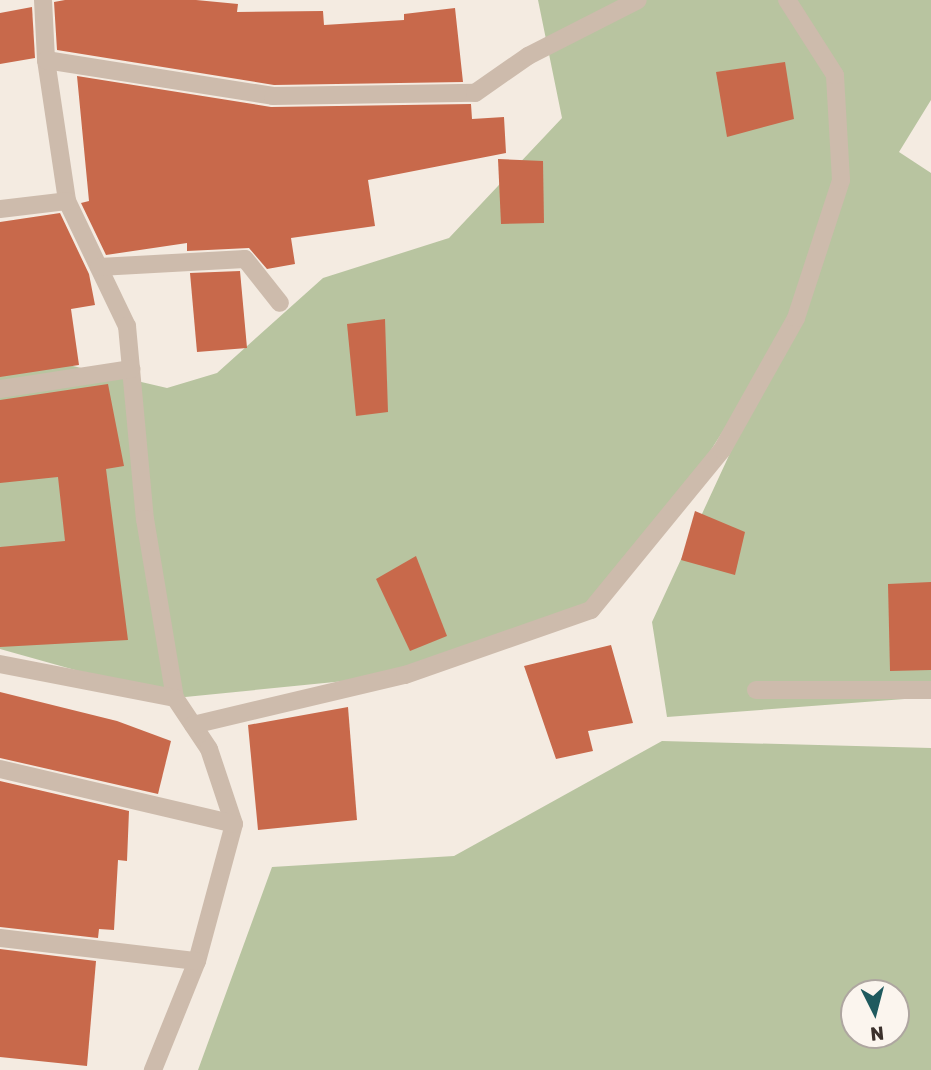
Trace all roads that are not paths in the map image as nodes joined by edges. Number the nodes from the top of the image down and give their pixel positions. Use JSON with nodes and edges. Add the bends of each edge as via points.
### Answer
{"nodes":[{"id":1,"x":43,"y":0,"type":"edge"},
{"id":2,"x":638,"y":0,"type":"edge"},
{"id":3,"x":787,"y":0,"type":"edge"},
{"id":4,"x":46,"y":60,"type":"junction"},
{"id":5,"x":67,"y":201,"type":"junction"},
{"id":6,"x":0,"y":209,"type":"edge"},
{"id":7,"x":99,"y":268,"type":"junction"},
{"id":8,"x":280,"y":303,"type":"dead end"},
{"id":9,"x":131,"y":369,"type":"junction"},
{"id":10,"x":0,"y":389,"type":"edge"},
{"id":11,"x":0,"y":664,"type":"edge"},
{"id":12,"x":756,"y":690,"type":"dead end"},
{"id":13,"x":931,"y":690,"type":"edge"},
{"id":14,"x":175,"y":698,"type":"junction"},
{"id":15,"x":193,"y":725,"type":"junction"},
{"id":16,"x":0,"y":769,"type":"edge"},
{"id":17,"x":234,"y":824,"type":"junction"},
{"id":18,"x":0,"y":938,"type":"edge"},
{"id":19,"x":197,"y":961,"type":"junction"},
{"id":20,"x":153,"y":1070,"type":"edge"}],
"edges":[{"from":1,"to":4,"type":"street"},
{"from":2,"to":4,"type":"street","via":[[527,55],[475,93],[273,96]]},
{"from":3,"to":15,"type":"street","via":[[835,75],[842,180],[796,318],[722,450],[591,610],[405,675]]},
{"from":4,"to":5,"type":"street"},
{"from":5,"to":6,"type":"street"},
{"from":5,"to":7,"type":"street"},
{"from":7,"to":8,"type":"street","via":[[245,259]]},
{"from":7,"to":9,"type":"street","via":[[127,326]]},
{"from":9,"to":10,"type":"street"},
{"from":9,"to":14,"type":"street","via":[[145,519]]},
{"from":11,"to":14,"type":"street"},
{"from":12,"to":13,"type":"street"},
{"from":14,"to":15,"type":"street"},
{"from":15,"to":17,"type":"street","via":[[209,749]]},
{"from":16,"to":17,"type":"street"},
{"from":17,"to":19,"type":"street"},
{"from":18,"to":19,"type":"street"},
{"from":19,"to":20,"type":"street"}]}
